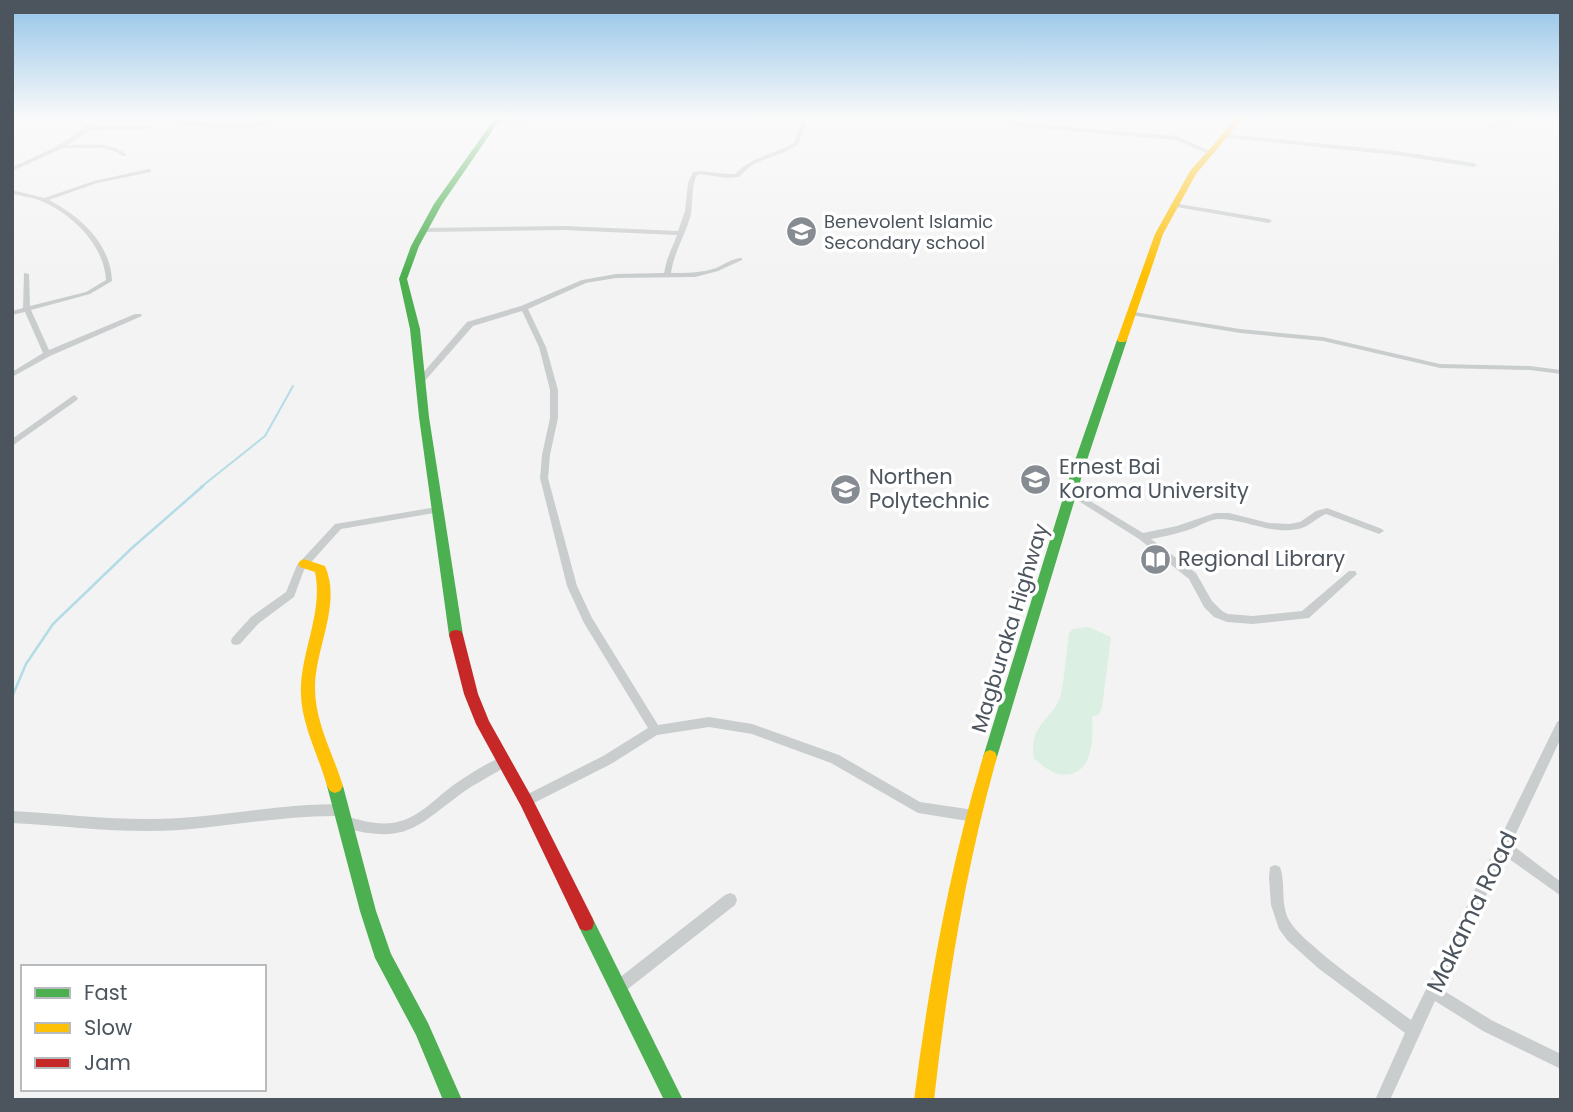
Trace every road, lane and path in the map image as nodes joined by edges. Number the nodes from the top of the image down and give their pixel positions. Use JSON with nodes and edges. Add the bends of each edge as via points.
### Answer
{"nodes":[{"id":1,"x":462,"y":170,"type":"edge"},
{"id":2,"x":742,"y":170,"type":"edge"},
{"id":3,"x":1196,"y":170,"type":"edge"},
{"id":4,"x":149,"y":171,"type":"dead end"},
{"id":5,"x":12,"y":192,"type":"edge"},
{"id":6,"x":44,"y":200,"type":"junction"},
{"id":7,"x":1173,"y":205,"type":"junction"},
{"id":8,"x":1269,"y":221,"type":"dead end"},
{"id":9,"x":425,"y":230,"type":"junction"},
{"id":10,"x":680,"y":233,"type":"junction"},
{"id":11,"x":740,"y":259,"type":"dead end"},
{"id":12,"x":26,"y":274,"type":"dead end"},
{"id":13,"x":667,"y":275,"type":"junction"},
{"id":14,"x":26,"y":307,"type":"junction"},
{"id":15,"x":524,"y":308,"type":"junction"},
{"id":16,"x":12,"y":313,"type":"edge"},
{"id":17,"x":1131,"y":313,"type":"junction"},
{"id":18,"x":138,"y":316,"type":"dead end"},
{"id":19,"x":47,"y":354,"type":"junction"},
{"id":20,"x":1561,"y":372,"type":"edge"},
{"id":21,"x":12,"y":375,"type":"edge"},
{"id":22,"x":421,"y":381,"type":"junction"},
{"id":23,"x":74,"y":398,"type":"dead end"},
{"id":24,"x":12,"y":443,"type":"edge"},
{"id":25,"x":1072,"y":494,"type":"junction"},
{"id":26,"x":437,"y":510,"type":"junction"},
{"id":27,"x":1379,"y":531,"type":"dead end"},
{"id":28,"x":1142,"y":537,"type":"junction"},
{"id":29,"x":304,"y":564,"type":"junction"},
{"id":30,"x":1353,"y":574,"type":"dead end"},
{"id":31,"x":236,"y":641,"type":"dead end"},
{"id":32,"x":1561,"y":725,"type":"edge"},
{"id":33,"x":655,"y":730,"type":"junction"},
{"id":34,"x":504,"y":761,"type":"junction"},
{"id":35,"x":526,"y":801,"type":"junction"},
{"id":36,"x":342,"y":816,"type":"junction"},
{"id":37,"x":974,"y":816,"type":"junction"},
{"id":38,"x":12,"y":817,"type":"edge"},
{"id":39,"x":1504,"y":847,"type":"junction"},
{"id":40,"x":1275,"y":871,"type":"dead end"},
{"id":41,"x":1561,"y":890,"type":"edge"},
{"id":42,"x":730,"y":900,"type":"dead end"},
{"id":43,"x":619,"y":987,"type":"junction"},
{"id":44,"x":1433,"y":992,"type":"junction"},
{"id":45,"x":1412,"y":1030,"type":"junction"},
{"id":46,"x":1561,"y":1062,"type":"edge"},
{"id":47,"x":453,"y":1100,"type":"edge"},
{"id":48,"x":674,"y":1100,"type":"edge"},
{"id":49,"x":923,"y":1100,"type":"edge"},
{"id":50,"x":1382,"y":1100,"type":"edge"}],
"edges":[{"from":1,"to":9,"type":"street"},
{"from":2,"to":10,"type":"street","via":[[729,177],[695,173],[689,181],[688,214]]},
{"from":3,"to":7,"type":"street","name":"Magburaka Highway"},
{"from":4,"to":6,"type":"street"},
{"from":5,"to":6,"type":"street"},
{"from":6,"to":14,"type":"street","via":[[82,225],[97,243],[110,272],[109,281],[88,293]]},
{"from":7,"to":8,"type":"street"},
{"from":7,"to":17,"type":"street","name":"Magburaka Highway"},
{"from":9,"to":10,"type":"street","via":[[564,228]]},
{"from":9,"to":22,"type":"street","via":[[403,279]]},
{"from":10,"to":13,"type":"street"},
{"from":11,"to":13,"type":"street","via":[[708,272]]},
{"from":12,"to":14,"type":"street"},
{"from":13,"to":15,"type":"street","via":[[584,281]]},
{"from":14,"to":16,"type":"street"},
{"from":14,"to":19,"type":"street"},
{"from":15,"to":22,"type":"street","via":[[470,324]]},
{"from":15,"to":33,"type":"street","via":[[550,372],[554,419],[544,478],[572,586]]},
{"from":17,"to":20,"type":"street","via":[[1323,339],[1440,366]]},
{"from":17,"to":25,"type":"street","name":"Magburaka Highway"},
{"from":18,"to":19,"type":"street"},
{"from":19,"to":21,"type":"street"},
{"from":22,"to":26,"type":"street"},
{"from":23,"to":24,"type":"street"},
{"from":25,"to":28,"type":"street"},
{"from":25,"to":37,"type":"street","name":"Magburaka Highway"},
{"from":26,"to":29,"type":"street","via":[[338,526]]},
{"from":26,"to":34,"type":"street","via":[[464,668],[483,724]]},
{"from":27,"to":28,"type":"street","via":[[1327,511],[1299,526],[1275,528],[1220,516]]},
{"from":28,"to":30,"type":"street","via":[[1193,576],[1218,614],[1240,620],[1305,615]]},
{"from":29,"to":31,"type":"street","via":[[290,594]]},
{"from":29,"to":36,"type":"street","via":[[321,569],[327,591],[316,635],[309,702],[316,745],[330,766]]},
{"from":32,"to":39,"type":"street","name":"Makama Road"},
{"from":33,"to":35,"type":"street"},
{"from":33,"to":37,"type":"street","via":[[709,722],[752,729],[835,759],[918,807]]},
{"from":34,"to":35,"type":"street"},
{"from":34,"to":36,"type":"street","via":[[411,825],[371,830]]},
{"from":35,"to":43,"type":"street"},
{"from":36,"to":38,"type":"street","via":[[302,808],[178,824],[124,825]]},
{"from":36,"to":47,"type":"street","via":[[384,958]]},
{"from":37,"to":49,"type":"street","name":"Magburaka Highway","via":[[950,907]]},
{"from":39,"to":41,"type":"street"},
{"from":39,"to":44,"type":"street","name":"Makama Road"},
{"from":40,"to":45,"type":"street","via":[[1284,925],[1322,961]]},
{"from":42,"to":43,"type":"street"},
{"from":43,"to":48,"type":"street"},
{"from":44,"to":45,"type":"street","name":"Makama Road"},
{"from":44,"to":46,"type":"street"},
{"from":45,"to":50,"type":"street","name":"Makama Road"}]}
